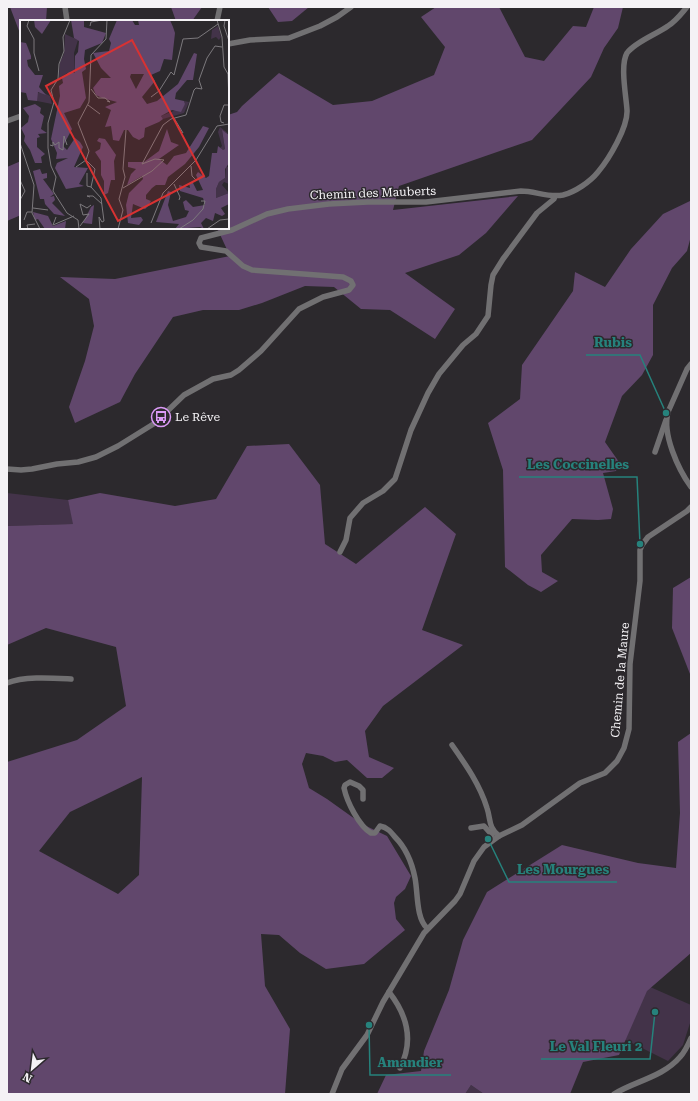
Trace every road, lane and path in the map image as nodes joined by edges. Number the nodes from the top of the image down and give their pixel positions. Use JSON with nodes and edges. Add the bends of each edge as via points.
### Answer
{"nodes":[{"id":1,"x":65,"y":7,"type":"edge"},
{"id":2,"x":220,"y":7,"type":"edge"},
{"id":3,"x":351,"y":7,"type":"edge"},
{"id":4,"x":687,"y":7,"type":"edge"},
{"id":5,"x":67,"y":20,"type":"edge"},
{"id":6,"x":217,"y":20,"type":"edge"},
{"id":7,"x":229,"y":44,"type":"edge"},
{"id":8,"x":20,"y":116,"type":"edge"},
{"id":9,"x":7,"y":121,"type":"edge"},
{"id":10,"x":555,"y":196,"type":"junction"},
{"id":11,"x":691,"y":364,"type":"edge"},
{"id":12,"x":667,"y":418,"type":"junction"},
{"id":13,"x":655,"y":452,"type":"dead end"},
{"id":14,"x":7,"y":469,"type":"edge"},
{"id":15,"x":691,"y":487,"type":"edge"},
{"id":16,"x":691,"y":507,"type":"edge"},
{"id":17,"x":340,"y":552,"type":"dead end"},
{"id":18,"x":71,"y":679,"type":"dead end"},
{"id":19,"x":7,"y":683,"type":"edge"},
{"id":20,"x":452,"y":745,"type":"dead end"},
{"id":21,"x":363,"y":799,"type":"dead end"},
{"id":22,"x":471,"y":828,"type":"dead end"},
{"id":23,"x":497,"y":838,"type":"junction"},
{"id":24,"x":427,"y":928,"type":"junction"},
{"id":25,"x":389,"y":992,"type":"junction"},
{"id":26,"x":691,"y":1038,"type":"edge"},
{"id":27,"x":400,"y":1068,"type":"dead end"},
{"id":28,"x":332,"y":1094,"type":"edge"},
{"id":29,"x":614,"y":1094,"type":"edge"}],
"edges":[{"from":1,"to":5,"type":"street"},
{"from":2,"to":6,"type":"street"},
{"from":3,"to":7,"type":"street","via":[[320,26],[289,38]]},
{"from":4,"to":10,"type":"street","via":[[674,22],[634,46],[628,53],[624,66],[627,112],[620,136],[592,179],[569,193]]},
{"from":8,"to":9,"type":"street"},
{"from":10,"to":14,"type":"street","name":"Chemin des Mauberts","via":[[521,191],[426,202],[368,202],[311,206],[278,211],[232,230],[201,238],[201,247],[226,252],[252,270],[343,277],[349,279],[353,285],[349,290],[323,297],[299,309],[239,370],[214,379],[184,396],[155,423],[118,446],[96,457],[78,462],[22,470]]},
{"from":10,"to":17,"type":"street","via":[[537,213],[502,259],[493,275],[488,316],[476,334],[463,345],[439,374],[411,430],[395,479],[383,491],[363,503],[350,518],[346,540]]},
{"from":11,"to":12,"type":"street"},
{"from":12,"to":13,"type":"street"},
{"from":12,"to":15,"type":"street","via":[[672,451]]},
{"from":16,"to":23,"type":"street","name":"Chemin de la Maure","via":[[648,537],[640,550],[640,581],[630,664],[629,729],[617,762],[605,773],[580,784],[522,825]]},
{"from":18,"to":19,"type":"street","via":[[16,680]]},
{"from":20,"to":23,"type":"street","via":[[481,792]]},
{"from":21,"to":24,"type":"street","via":[[363,790],[359,786],[350,782],[345,785],[345,795],[364,829],[371,833],[380,826],[385,827],[401,842],[415,878],[420,916]]},
{"from":22,"to":23,"type":"street","via":[[484,826]]},
{"from":23,"to":24,"type":"street","name":"Chemin de la Maure","via":[[478,854],[455,901]]},
{"from":24,"to":25,"type":"street","name":"Chemin de la Maure"},
{"from":25,"to":27,"type":"street","via":[[402,1013],[408,1038]]},
{"from":25,"to":28,"type":"street","name":"Chemin de la Maure","via":[[366,1035],[342,1069]]},
{"from":26,"to":29,"type":"street","via":[[680,1058],[669,1067]]}]}
